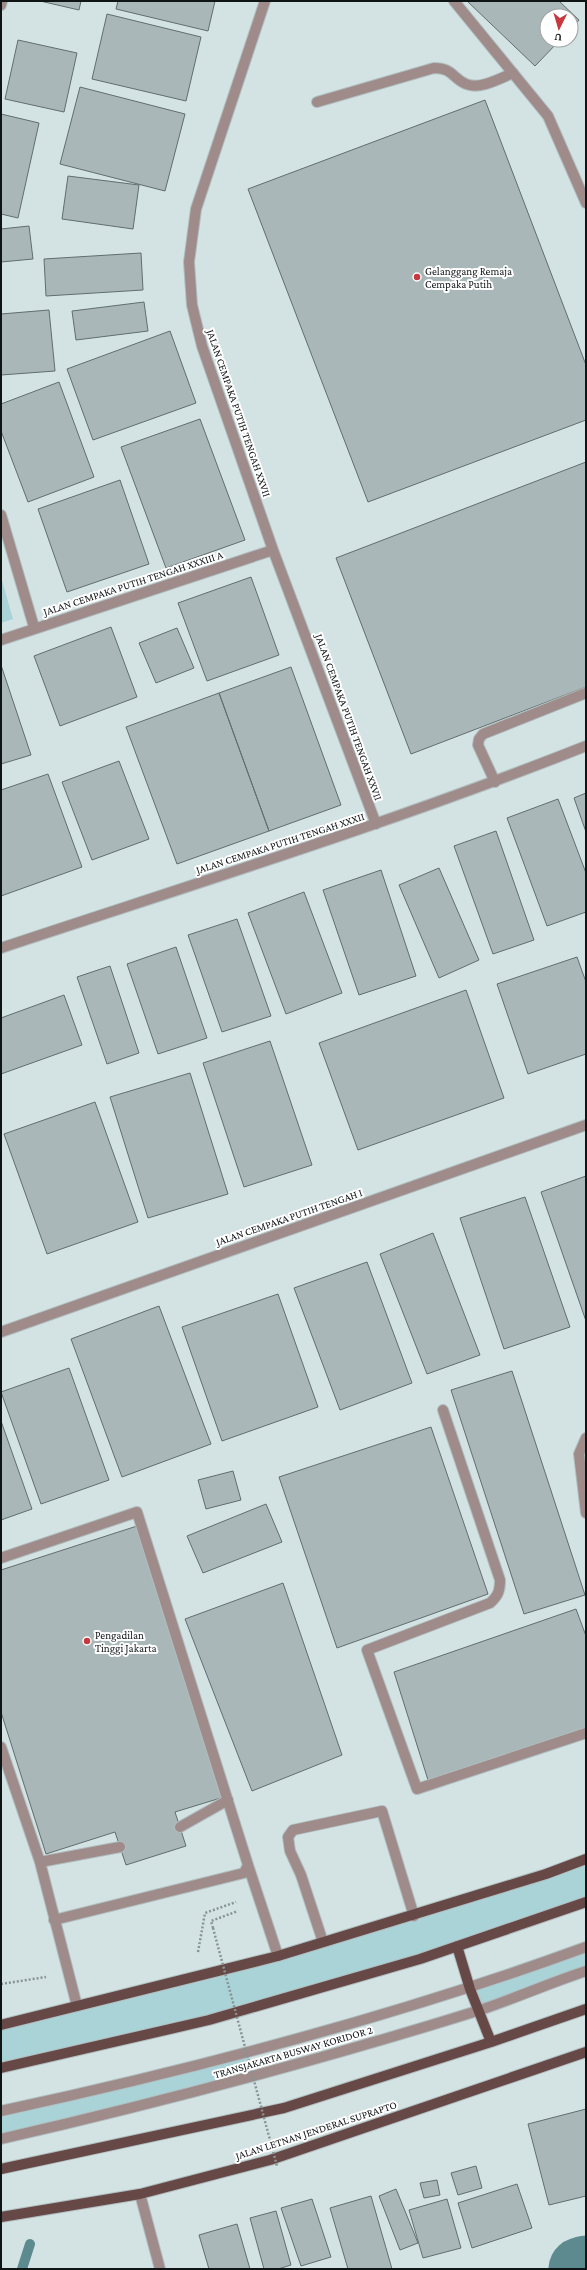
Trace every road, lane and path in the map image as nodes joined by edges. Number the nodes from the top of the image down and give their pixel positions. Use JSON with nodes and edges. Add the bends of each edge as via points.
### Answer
{"nodes":[{"id":1,"x":2,"y":1,"type":"edge"},
{"id":2,"x":265,"y":1,"type":"edge"},
{"id":3,"x":454,"y":1,"type":"edge"},
{"id":4,"x":1,"y":5,"type":"edge"},
{"id":5,"x":513,"y":73,"type":"junction"},
{"id":6,"x":317,"y":102,"type":"dead end"},
{"id":7,"x":586,"y":203,"type":"edge"},
{"id":8,"x":1,"y":515,"type":"edge"},
{"id":9,"x":273,"y":550,"type":"junction"},
{"id":10,"x":34,"y":627,"type":"junction"},
{"id":11,"x":1,"y":640,"type":"edge"},
{"id":12,"x":586,"y":693,"type":"edge"},
{"id":13,"x":586,"y":746,"type":"edge"},
{"id":14,"x":495,"y":782,"type":"junction"},
{"id":15,"x":376,"y":824,"type":"junction"},
{"id":16,"x":1,"y":948,"type":"edge"},
{"id":17,"x":586,"y":1125,"type":"edge"},
{"id":18,"x":1,"y":1332,"type":"edge"},
{"id":19,"x":443,"y":1410,"type":"dead end"},
{"id":20,"x":586,"y":1438,"type":"edge"},
{"id":21,"x":586,"y":1513,"type":"edge"},
{"id":22,"x":1,"y":1558,"type":"edge"},
{"id":23,"x":586,"y":1733,"type":"edge"},
{"id":24,"x":1,"y":1747,"type":"edge"},
{"id":25,"x":228,"y":1800,"type":"junction"},
{"id":26,"x":180,"y":1827,"type":"dead end"},
{"id":27,"x":120,"y":1847,"type":"dead end"},
{"id":28,"x":586,"y":1859,"type":"edge"},
{"id":29,"x":40,"y":1862,"type":"junction"},
{"id":30,"x":248,"y":1865,"type":"junction"},
{"id":31,"x":586,"y":1902,"type":"edge"},
{"id":32,"x":414,"y":1916,"type":"junction"},
{"id":33,"x":54,"y":1920,"type":"junction"},
{"id":34,"x":322,"y":1942,"type":"junction"},
{"id":35,"x":457,"y":1946,"type":"junction"},
{"id":36,"x":586,"y":1947,"type":"edge"},
{"id":37,"x":278,"y":1956,"type":"junction"},
{"id":38,"x":586,"y":1971,"type":"edge"},
{"id":39,"x":39,"y":1978,"type":"dead end"},
{"id":40,"x":193,"y":1978,"type":"junction"},
{"id":41,"x":1,"y":1984,"type":"edge"},
{"id":42,"x":470,"y":1989,"type":"junction"},
{"id":43,"x":77,"y":2006,"type":"junction"},
{"id":44,"x":586,"y":2009,"type":"edge"},
{"id":45,"x":478,"y":2010,"type":"junction"},
{"id":46,"x":1,"y":2025,"type":"edge"},
{"id":47,"x":491,"y":2042,"type":"junction"},
{"id":48,"x":586,"y":2052,"type":"edge"},
{"id":49,"x":1,"y":2068,"type":"edge"},
{"id":50,"x":1,"y":2111,"type":"edge"},
{"id":51,"x":1,"y":2139,"type":"edge"},
{"id":52,"x":277,"y":2166,"type":"dead end"},
{"id":53,"x":1,"y":2169,"type":"edge"},
{"id":54,"x":140,"y":2194,"type":"junction"},
{"id":55,"x":1,"y":2217,"type":"edge"},
{"id":56,"x":160,"y":2269,"type":"edge"}],
"edges":[{"from":1,"to":4,"type":"street"},
{"from":2,"to":9,"type":"street","name":"JALAN CEMPAKA PUTIH TENGAH XXVII","via":[[196,209],[189,262],[192,305],[202,346]]},
{"from":3,"to":5,"type":"street"},
{"from":5,"to":6,"type":"street","via":[[470,86],[450,70],[434,68]]},
{"from":5,"to":7,"type":"street","via":[[548,116]]},
{"from":8,"to":10,"type":"street"},
{"from":9,"to":10,"type":"street","name":"JALAN CEMPAKA PUTIH TENGAH XXXIII A"},
{"from":9,"to":15,"type":"street","name":"JALAN CEMPAKA PUTIH TENGAH XXVII"},
{"from":10,"to":11,"type":"street","name":"JALAN CEMPAKA PUTIH TENGAH XXXIII A"},
{"from":12,"to":14,"type":"street","via":[[483,734],[478,745]]},
{"from":13,"to":14,"type":"street","name":"JALAN CEMPAKA PUTIH TENGAH XXXII"},
{"from":14,"to":15,"type":"street","name":"JALAN CEMPAKA PUTIH TENGAH XXXII"},
{"from":15,"to":16,"type":"street","name":"JALAN CEMPAKA PUTIH TENGAH XXXII"},
{"from":17,"to":18,"type":"street","name":"JALAN CEMPAKA PUTIH TENGAH I"},
{"from":19,"to":23,"type":"street","via":[[500,1580],[500,1589],[497,1597],[490,1603],[367,1650],[417,1789]]},
{"from":20,"to":21,"type":"street","via":[[579,1454]]},
{"from":22,"to":25,"type":"street","via":[[137,1512]]},
{"from":24,"to":29,"type":"street"},
{"from":25,"to":26,"type":"street"},
{"from":25,"to":30,"type":"street"},
{"from":27,"to":29,"type":"street"},
{"from":28,"to":32,"type":"main road"},
{"from":29,"to":33,"type":"street"},
{"from":30,"to":33,"type":"street","via":[[244,1873]]},
{"from":30,"to":37,"type":"street"},
{"from":31,"to":35,"type":"main road"},
{"from":32,"to":34,"type":"main road"},
{"from":32,"to":34,"type":"street","via":[[382,1811],[293,1830],[288,1837],[290,1851],[301,1875]]},
{"from":33,"to":43,"type":"street"},
{"from":34,"to":37,"type":"main road"},
{"from":35,"to":42,"type":"main road"},
{"from":35,"to":49,"type":"main road","via":[[209,2020]]},
{"from":36,"to":42,"type":"street","name":"TRANSJAKARTA BUSWAY KORIDOR 2"},
{"from":37,"to":40,"type":"main road"},
{"from":38,"to":45,"type":"street","name":"TRANSJAKARTA BUSWAY KORIDOR 2"},
{"from":39,"to":41,"type":"path"},
{"from":40,"to":43,"type":"main road"},
{"from":40,"to":52,"type":"path","bridge":true,"via":[[205,1913],[238,1901],[242,1910],[211,1921]]},
{"from":42,"to":45,"type":"main road"},
{"from":42,"to":50,"type":"street","name":"TRANSJAKARTA BUSWAY KORIDOR 2","via":[[284,2043],[108,2088]]},
{"from":43,"to":46,"type":"main road"},
{"from":44,"to":47,"type":"main road"},
{"from":45,"to":47,"type":"main road"},
{"from":45,"to":51,"type":"street","name":"TRANSJAKARTA BUSWAY KORIDOR 2","via":[[256,2076]]},
{"from":47,"to":53,"type":"main road","via":[[284,2108]]},
{"from":48,"to":54,"type":"main road","name":"JALAN LETNAN JENDERAL SUPRAPTO","via":[[270,2160]]},
{"from":54,"to":55,"type":"main road","name":"JALAN LETNAN JENDERAL SUPRAPTO"},
{"from":54,"to":56,"type":"street"}]}
